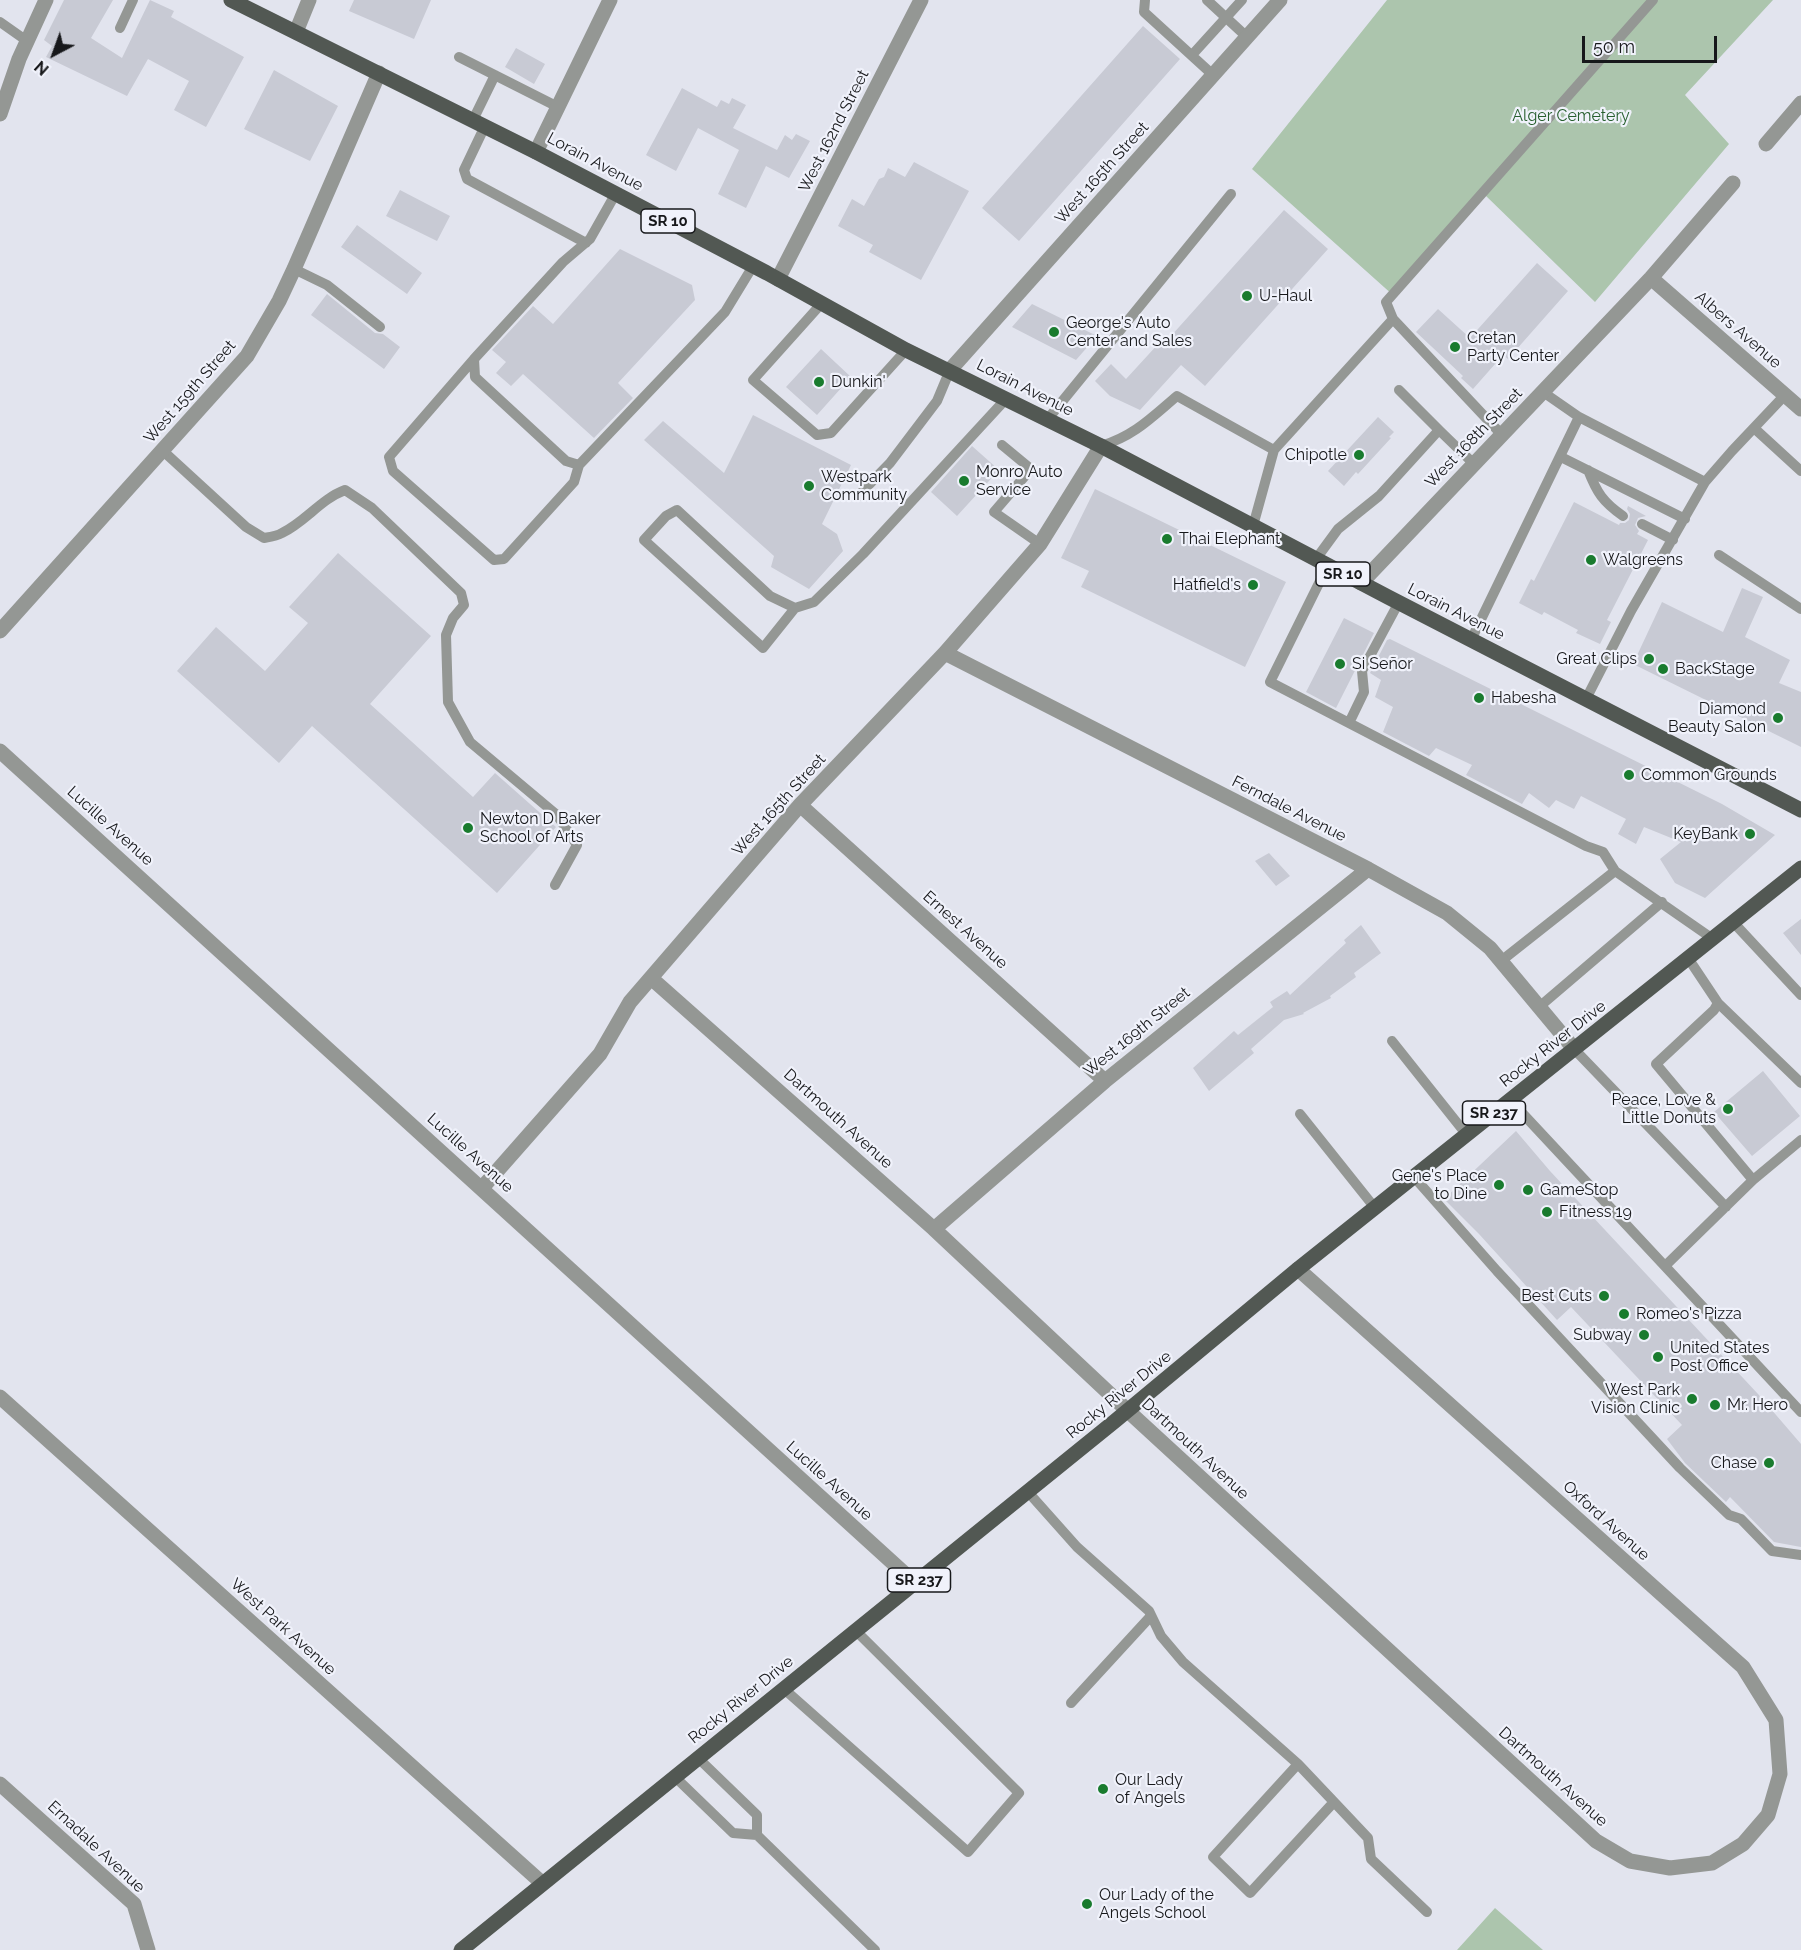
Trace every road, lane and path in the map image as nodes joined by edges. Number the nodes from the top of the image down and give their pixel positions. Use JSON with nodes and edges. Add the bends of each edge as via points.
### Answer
{"nodes":[{"id":1,"x":46,"y":0,"type":"edge"},
{"id":2,"x":133,"y":0,"type":"edge"},
{"id":3,"x":231,"y":0,"type":"edge"},
{"id":4,"x":309,"y":0,"type":"edge"},
{"id":5,"x":610,"y":0,"type":"edge"},
{"id":6,"x":921,"y":0,"type":"edge"},
{"id":7,"x":1145,"y":0,"type":"edge"},
{"id":8,"x":1207,"y":0,"type":"edge"},
{"id":9,"x":1242,"y":0,"type":"edge"},
{"id":10,"x":1280,"y":0,"type":"edge"},
{"id":11,"x":1653,"y":0,"type":"edge"},
{"id":12,"x":1226,"y":17,"type":"junction"},
{"id":13,"x":0,"y":22,"type":"edge"},
{"id":14,"x":120,"y":28,"type":"dead end"},
{"id":15,"x":296,"y":32,"type":"junction"},
{"id":16,"x":1247,"y":37,"type":"junction"},
{"id":17,"x":27,"y":41,"type":"junction"},
{"id":18,"x":1192,"y":55,"type":"junction"},
{"id":19,"x":459,"y":57,"type":"dead end"},
{"id":20,"x":379,"y":73,"type":"junction"},
{"id":21,"x":495,"y":75,"type":"junction"},
{"id":22,"x":1213,"y":75,"type":"junction"},
{"id":23,"x":1801,"y":104,"type":"edge"},
{"id":24,"x":558,"y":107,"type":"junction"},
{"id":25,"x":0,"y":114,"type":"edge"},
{"id":26,"x":479,"y":123,"type":"junction"},
{"id":27,"x":1766,"y":144,"type":"dead end"},
{"id":28,"x":536,"y":152,"type":"junction"},
{"id":29,"x":1734,"y":183,"type":"dead end"},
{"id":30,"x":616,"y":193,"type":"junction"},
{"id":31,"x":1231,"y":194,"type":"dead end"},
{"id":32,"x":586,"y":243,"type":"junction"},
{"id":33,"x":753,"y":266,"type":"junction"},
{"id":34,"x":294,"y":269,"type":"junction"},
{"id":35,"x":1651,"y":278,"type":"junction"},
{"id":36,"x":778,"y":279,"type":"junction"},
{"id":37,"x":822,"y":303,"type":"junction"},
{"id":38,"x":1393,"y":319,"type":"junction"},
{"id":39,"x":380,"y":327,"type":"dead end"},
{"id":40,"x":906,"y":350,"type":"junction"},
{"id":41,"x":474,"y":359,"type":"junction"},
{"id":42,"x":950,"y":370,"type":"junction"},
{"id":43,"x":1399,"y":390,"type":"dead end"},
{"id":44,"x":1543,"y":392,"type":"junction"},
{"id":45,"x":1785,"y":395,"type":"junction"},
{"id":46,"x":1005,"y":400,"type":"junction"},
{"id":47,"x":1801,"y":409,"type":"edge"},
{"id":48,"x":1580,"y":417,"type":"junction"},
{"id":49,"x":1047,"y":420,"type":"junction"},
{"id":50,"x":1754,"y":428,"type":"junction"},
{"id":51,"x":1439,"y":430,"type":"junction"},
{"id":52,"x":1502,"y":435,"type":"junction"},
{"id":53,"x":1002,"y":445,"type":"dead end"},
{"id":54,"x":1101,"y":446,"type":"junction"},
{"id":55,"x":162,"y":450,"type":"junction"},
{"id":56,"x":1274,"y":450,"type":"junction"},
{"id":57,"x":1561,"y":457,"type":"junction"},
{"id":58,"x":1474,"y":464,"type":"junction"},
{"id":59,"x":579,"y":465,"type":"junction"},
{"id":60,"x":1588,"y":470,"type":"junction"},
{"id":61,"x":1801,"y":471,"type":"edge"},
{"id":62,"x":1705,"y":482,"type":"junction"},
{"id":63,"x":857,"y":497,"type":"dead end"},
{"id":64,"x":1623,"y":516,"type":"dead end"},
{"id":65,"x":1685,"y":519,"type":"junction"},
{"id":66,"x":1642,"y":524,"type":"dead end"},
{"id":67,"x":1253,"y":526,"type":"junction"},
{"id":68,"x":1672,"y":540,"type":"junction"},
{"id":69,"x":1040,"y":544,"type":"junction"},
{"id":70,"x":1719,"y":555,"type":"dead end"},
{"id":71,"x":1322,"y":562,"type":"junction"},
{"id":72,"x":1361,"y":583,"type":"junction"},
{"id":73,"x":1398,"y":602,"type":"junction"},
{"id":74,"x":795,"y":608,"type":"junction"},
{"id":75,"x":1801,"y":609,"type":"edge"},
{"id":76,"x":0,"y":631,"type":"edge"},
{"id":77,"x":1471,"y":640,"type":"junction"},
{"id":78,"x":945,"y":653,"type":"junction"},
{"id":79,"x":1586,"y":699,"type":"junction"},
{"id":80,"x":1349,"y":723,"type":"junction"},
{"id":81,"x":0,"y":751,"type":"edge"},
{"id":82,"x":800,"y":805,"type":"junction"},
{"id":83,"x":1800,"y":808,"type":"edge"},
{"id":84,"x":1368,"y":869,"type":"junction"},
{"id":85,"x":1614,"y":871,"type":"junction"},
{"id":86,"x":1799,"y":875,"type":"edge"},
{"id":87,"x":555,"y":885,"type":"dead end"},
{"id":88,"x":1662,"y":902,"type":"junction"},
{"id":89,"x":1733,"y":922,"type":"junction"},
{"id":90,"x":1713,"y":939,"type":"junction"},
{"id":91,"x":1688,"y":958,"type":"junction"},
{"id":92,"x":1501,"y":961,"type":"junction"},
{"id":93,"x":651,"y":978,"type":"junction"},
{"id":94,"x":1801,"y":995,"type":"edge"},
{"id":95,"x":1718,"y":1003,"type":"junction"},
{"id":96,"x":1539,"y":1007,"type":"junction"},
{"id":97,"x":1392,"y":1041,"type":"dead end"},
{"id":98,"x":1575,"y":1050,"type":"junction"},
{"id":99,"x":1105,"y":1081,"type":"junction"},
{"id":100,"x":1801,"y":1083,"type":"edge"},
{"id":101,"x":1510,"y":1100,"type":"junction"},
{"id":102,"x":1300,"y":1114,"type":"dead end"},
{"id":103,"x":1466,"y":1134,"type":"junction"},
{"id":104,"x":1801,"y":1140,"type":"edge"},
{"id":105,"x":1414,"y":1177,"type":"junction"},
{"id":106,"x":1754,"y":1180,"type":"junction"},
{"id":107,"x":483,"y":1188,"type":"junction"},
{"id":108,"x":1726,"y":1207,"type":"junction"},
{"id":109,"x":1376,"y":1208,"type":"junction"},
{"id":110,"x":934,"y":1229,"type":"junction"},
{"id":111,"x":1665,"y":1266,"type":"junction"},
{"id":112,"x":1298,"y":1269,"type":"junction"},
{"id":113,"x":0,"y":1397,"type":"edge"},
{"id":114,"x":1128,"y":1411,"type":"junction"},
{"id":115,"x":1801,"y":1412,"type":"edge"},
{"id":116,"x":1028,"y":1492,"type":"junction"},
{"id":117,"x":1801,"y":1555,"type":"edge"},
{"id":118,"x":915,"y":1583,"type":"junction"},
{"id":119,"x":1150,"y":1617,"type":"junction"},
{"id":120,"x":856,"y":1631,"type":"junction"},
{"id":121,"x":784,"y":1689,"type":"junction"},
{"id":122,"x":1071,"y":1703,"type":"dead end"},
{"id":123,"x":698,"y":1758,"type":"junction"},
{"id":124,"x":1298,"y":1764,"type":"junction"},
{"id":125,"x":675,"y":1777,"type":"junction"},
{"id":126,"x":0,"y":1784,"type":"edge"},
{"id":127,"x":1334,"y":1802,"type":"junction"},
{"id":128,"x":757,"y":1835,"type":"junction"},
{"id":129,"x":1743,"y":1844,"type":"joint"},
{"id":130,"x":542,"y":1883,"type":"junction"},
{"id":131,"x":1427,"y":1912,"type":"dead end"},
{"id":132,"x":148,"y":1950,"type":"edge"},
{"id":133,"x":461,"y":1950,"type":"edge"},
{"id":134,"x":875,"y":1950,"type":"edge"}],
"edges":[{"from":1,"to":17,"type":"street"},
{"from":2,"to":14,"type":"lane"},
{"from":3,"to":15,"type":"main road","name":"Lorain Avenue","number":"SR 10"},
{"from":4,"to":15,"type":"street"},
{"from":5,"to":24,"type":"street"},
{"from":6,"to":36,"type":"street","name":"West 162nd Street"},
{"from":7,"to":18,"type":"lane","via":[[1144,12]]},
{"from":8,"to":12,"type":"lane"},
{"from":9,"to":12,"type":"lane"},
{"from":10,"to":16,"type":"street","name":"West 165th Street"},
{"from":11,"to":38,"type":"lane","via":[[1386,302]]},
{"from":12,"to":16,"type":"lane"},
{"from":12,"to":18,"type":"lane"},
{"from":13,"to":17,"type":"lane"},
{"from":15,"to":20,"type":"main road","name":"Lorain Avenue","number":"SR 10"},
{"from":16,"to":22,"type":"street","name":"West 165th Street"},
{"from":17,"to":25,"type":"street"},
{"from":18,"to":22,"type":"lane"},
{"from":19,"to":21,"type":"lane"},
{"from":20,"to":26,"type":"main road","name":"Lorain Avenue","number":"SR 10"},
{"from":20,"to":34,"type":"street","name":"West 159th Street"},
{"from":21,"to":24,"type":"lane"},
{"from":21,"to":26,"type":"lane"},
{"from":22,"to":42,"type":"street","name":"West 165th Street"},
{"from":23,"to":27,"type":"street"},
{"from":24,"to":28,"type":"street"},
{"from":26,"to":28,"type":"main road","name":"Lorain Avenue","number":"SR 10"},
{"from":26,"to":32,"type":"lane","via":[[464,170],[467,179]]},
{"from":28,"to":30,"type":"main road","name":"Lorain Avenue","number":"SR 10"},
{"from":29,"to":35,"type":"street","name":"West 168th Street"},
{"from":30,"to":32,"type":"lane"},
{"from":30,"to":33,"type":"main road","name":"Lorain Avenue","number":"SR 10"},
{"from":31,"to":49,"type":"lane"},
{"from":32,"to":41,"type":"lane","via":[[563,262]]},
{"from":33,"to":36,"type":"main road","name":"Lorain Avenue","number":"SR 10"},
{"from":33,"to":59,"type":"lane","via":[[725,312]]},
{"from":34,"to":39,"type":"lane","via":[[327,285]]},
{"from":34,"to":55,"type":"street","name":"West 159th Street","via":[[247,356]]},
{"from":35,"to":44,"type":"street","name":"West 168th Street"},
{"from":35,"to":45,"type":"street","name":"Albers Avenue"},
{"from":36,"to":37,"type":"main road","name":"Lorain Avenue","number":"SR 10"},
{"from":37,"to":40,"type":"main road","name":"Lorain Avenue","number":"SR 10"},
{"from":37,"to":40,"type":"lane","via":[[753,380],[817,435],[831,433]]},
{"from":38,"to":52,"type":"lane"},
{"from":38,"to":56,"type":"lane"},
{"from":40,"to":42,"type":"main road","name":"Lorain Avenue","number":"SR 10"},
{"from":41,"to":59,"type":"lane","via":[[474,377],[566,461]]},
{"from":41,"to":59,"type":"lane","via":[[388,457],[393,471],[494,560],[504,559],[574,482]]},
{"from":42,"to":46,"type":"main road","name":"Lorain Avenue","number":"SR 10"},
{"from":42,"to":63,"type":"lane","via":[[937,401],[890,463]]},
{"from":43,"to":51,"type":"lane"},
{"from":44,"to":48,"type":"lane"},
{"from":44,"to":52,"type":"street","name":"West 168th Street"},
{"from":45,"to":47,"type":"street","name":"Albers Avenue"},
{"from":45,"to":50,"type":"lane"},
{"from":46,"to":49,"type":"main road","name":"Lorain Avenue","number":"SR 10"},
{"from":46,"to":74,"type":"lane","via":[[863,554],[814,602]]},
{"from":48,"to":57,"type":"lane"},
{"from":48,"to":62,"type":"lane"},
{"from":49,"to":54,"type":"main road","name":"Lorain Avenue","number":"SR 10"},
{"from":50,"to":61,"type":"lane"},
{"from":50,"to":62,"type":"lane"},
{"from":51,"to":58,"type":"lane"},
{"from":51,"to":71,"type":"lane","via":[[1379,496],[1338,529]]},
{"from":52,"to":58,"type":"street","name":"West 168th Street"},
{"from":53,"to":69,"type":"lane","via":[[1031,469],[994,512]]},
{"from":54,"to":56,"type":"lane","via":[[1133,433],[1176,396]]},
{"from":54,"to":67,"type":"main road","name":"Lorain Avenue","number":"SR 10"},
{"from":54,"to":69,"type":"street","name":"West 165th Street"},
{"from":55,"to":76,"type":"street","name":"West 159th Street"},
{"from":55,"to":87,"type":"lane","via":[[264,538],[282,533],[332,495],[345,490],[372,508],[461,593],[464,604],[446,635],[448,702],[471,742],[557,815],[577,845]]},
{"from":56,"to":67,"type":"lane"},
{"from":57,"to":60,"type":"lane"},
{"from":57,"to":77,"type":"lane"},
{"from":58,"to":72,"type":"street","name":"West 168th Street"},
{"from":60,"to":64,"type":"lane","via":[[1603,501]]},
{"from":60,"to":65,"type":"lane"},
{"from":62,"to":65,"type":"lane"},
{"from":65,"to":68,"type":"lane"},
{"from":66,"to":68,"type":"lane"},
{"from":67,"to":71,"type":"main road","name":"Lorain Avenue","number":"SR 10"},
{"from":68,"to":79,"type":"lane"},
{"from":69,"to":78,"type":"street","name":"West 165th Street"},
{"from":70,"to":75,"type":"lane"},
{"from":71,"to":72,"type":"main road","name":"Lorain Avenue","number":"SR 10"},
{"from":71,"to":80,"type":"lane","via":[[1270,682]]},
{"from":72,"to":73,"type":"main road","name":"Lorain Avenue","number":"SR 10"},
{"from":73,"to":77,"type":"main road","name":"Lorain Avenue","number":"SR 10"},
{"from":73,"to":80,"type":"lane","via":[[1362,670],[1364,692]]},
{"from":74,"to":74,"type":"lane","via":[[770,596],[677,510],[644,540],[763,648]]},
{"from":77,"to":79,"type":"main road","name":"Lorain Avenue","number":"SR 10"},
{"from":78,"to":82,"type":"street","name":"West 165th Street"},
{"from":78,"to":84,"type":"street","name":"Ferndale Avenue"},
{"from":79,"to":83,"type":"main road","name":"Lorain Avenue","number":"SR 10"},
{"from":80,"to":85,"type":"lane","via":[[1603,852]]},
{"from":81,"to":107,"type":"street","name":"Lucille Avenue"},
{"from":82,"to":93,"type":"street","name":"West 165th Street"},
{"from":82,"to":99,"type":"street","name":"Ernest Avenue"},
{"from":84,"to":92,"type":"street","name":"Ferndale Avenue","via":[[1447,913]]},
{"from":84,"to":99,"type":"street","name":"West 169th Street"},
{"from":85,"to":88,"type":"lane"},
{"from":85,"to":92,"type":"lane"},
{"from":86,"to":89,"type":"main road","name":"Rocky River Drive","number":"SR 237"},
{"from":88,"to":90,"type":"lane"},
{"from":88,"to":96,"type":"lane"},
{"from":89,"to":90,"type":"main road","name":"Rocky River Drive","number":"SR 237"},
{"from":89,"to":94,"type":"lane"},
{"from":90,"to":91,"type":"main road","name":"Rocky River Drive","number":"SR 237"},
{"from":91,"to":95,"type":"lane"},
{"from":91,"to":98,"type":"main road","name":"Rocky River Drive","number":"SR 237"},
{"from":92,"to":96,"type":"street","name":"Ferndale Avenue"},
{"from":93,"to":107,"type":"street","name":"West 165th Street","via":[[630,1002],[600,1054]]},
{"from":93,"to":110,"type":"street","name":"Dartmouth Avenue"},
{"from":95,"to":100,"type":"lane"},
{"from":95,"to":106,"type":"lane","via":[[1656,1064]]},
{"from":96,"to":98,"type":"street","name":"Ferndale Avenue"},
{"from":97,"to":103,"type":"lane"},
{"from":98,"to":101,"type":"main road","name":"Rocky River Drive","number":"SR 237"},
{"from":98,"to":108,"type":"lane"},
{"from":99,"to":110,"type":"street","name":"West 169th Street"},
{"from":101,"to":103,"type":"main road","name":"Rocky River Drive","number":"SR 237"},
{"from":101,"to":111,"type":"lane"},
{"from":102,"to":109,"type":"lane"},
{"from":103,"to":105,"type":"main road","name":"Rocky River Drive","number":"SR 237"},
{"from":104,"to":106,"type":"lane"},
{"from":105,"to":109,"type":"main road","name":"Rocky River Drive","number":"SR 237"},
{"from":105,"to":117,"type":"lane","via":[[1680,1468],[1772,1551]]},
{"from":106,"to":108,"type":"lane"},
{"from":107,"to":118,"type":"street","name":"Lucille Avenue"},
{"from":108,"to":111,"type":"lane"},
{"from":109,"to":112,"type":"main road","name":"Rocky River Drive","number":"SR 237"},
{"from":110,"to":114,"type":"street","name":"Dartmouth Avenue"},
{"from":111,"to":115,"type":"lane"},
{"from":112,"to":114,"type":"main road","name":"Rocky River Drive","number":"SR 237"},
{"from":112,"to":129,"type":"street","name":"Oxford Avenue","via":[[1743,1667],[1776,1720],[1780,1774],[1768,1815]]},
{"from":113,"to":130,"type":"street","name":"West Park Avenue"},
{"from":114,"to":116,"type":"main road","name":"Rocky River Drive","number":"SR 237"},
{"from":114,"to":129,"type":"street","name":"Dartmouth Avenue","via":[[1596,1841],[1630,1861],[1670,1868],[1712,1863]]},
{"from":116,"to":118,"type":"main road","name":"Rocky River Drive","number":"SR 237"},
{"from":116,"to":119,"type":"lane","via":[[1077,1548],[1149,1611]]},
{"from":118,"to":120,"type":"main road","name":"Rocky River Drive","number":"SR 237"},
{"from":119,"to":122,"type":"lane"},
{"from":119,"to":124,"type":"lane","via":[[1183,1662]]},
{"from":120,"to":121,"type":"main road","name":"Rocky River Drive","number":"SR 237"},
{"from":120,"to":121,"type":"lane","via":[[1019,1793],[968,1852]]},
{"from":121,"to":123,"type":"main road","name":"Rocky River Drive","number":"SR 237"},
{"from":123,"to":125,"type":"main road","name":"Rocky River Drive","number":"SR 237"},
{"from":123,"to":128,"type":"lane","via":[[756,1815]]},
{"from":124,"to":127,"type":"lane"},
{"from":124,"to":127,"type":"lane","via":[[1213,1857],[1250,1893]]},
{"from":125,"to":128,"type":"lane","via":[[733,1833]]},
{"from":125,"to":130,"type":"main road","name":"Rocky River Drive","number":"SR 237"},
{"from":126,"to":132,"type":"street","name":"Ernadale Avenue","via":[[134,1904]]},
{"from":127,"to":131,"type":"lane","via":[[1368,1838],[1371,1859]]},
{"from":128,"to":134,"type":"lane"},
{"from":130,"to":133,"type":"main road","name":"Rocky River Drive","number":"SR 237"}]}
